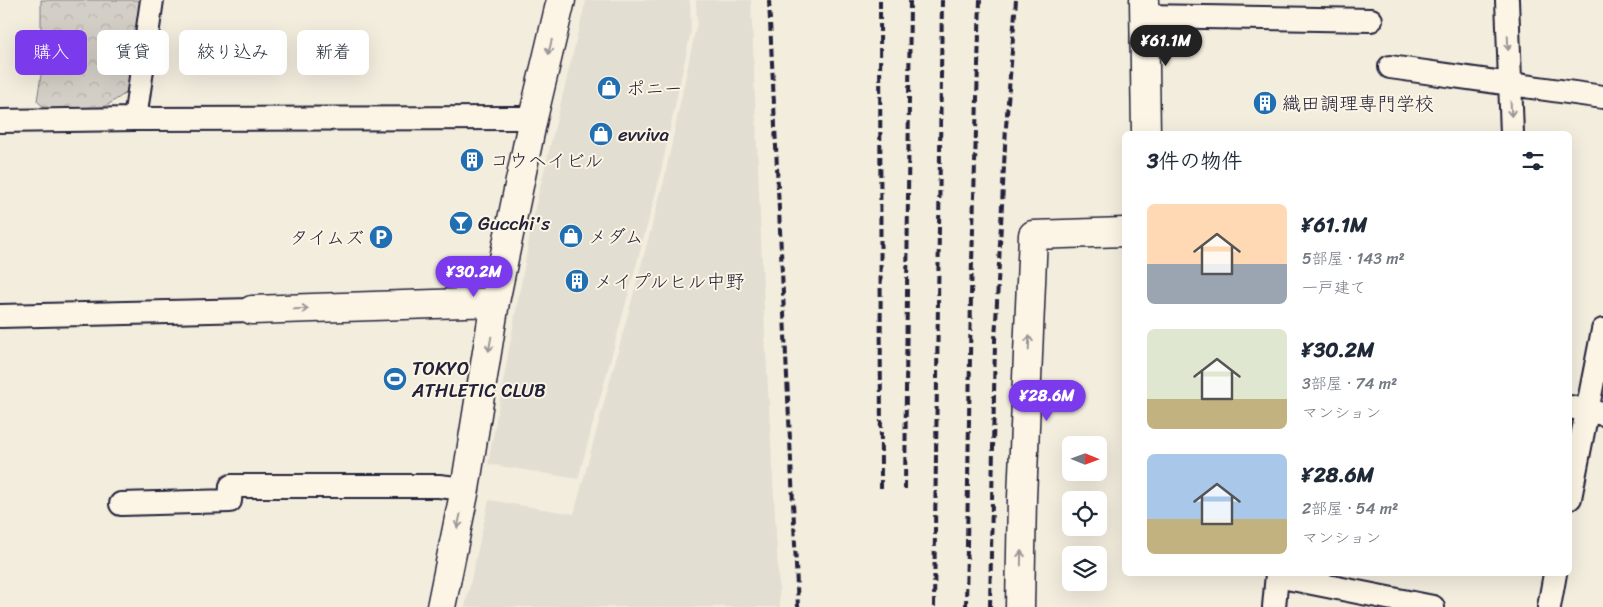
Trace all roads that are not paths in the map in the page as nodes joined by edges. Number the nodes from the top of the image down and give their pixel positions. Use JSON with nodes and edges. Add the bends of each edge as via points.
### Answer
{"nodes":[{"id":1,"x":152,"y":0,"type":"edge"},
{"id":2,"x":561,"y":0,"type":"edge"},
{"id":3,"x":1507,"y":0,"type":"edge"},
{"id":4,"x":1144,"y":8,"type":"edge"},
{"id":5,"x":1371,"y":20,"type":"dead end"},
{"id":6,"x":1390,"y":68,"type":"dead end"},
{"id":7,"x":1510,"y":85,"type":"junction"},
{"id":8,"x":1603,"y":97,"type":"edge"},
{"id":9,"x":533,"y":118,"type":"junction"},
{"id":10,"x":135,"y":119,"type":"junction"},
{"id":11,"x":0,"y":121,"type":"edge"},
{"id":12,"x":1146,"y":131,"type":"edge"},
{"id":13,"x":1512,"y":131,"type":"edge"},
{"id":14,"x":1122,"y":232,"type":"edge"},
{"id":15,"x":495,"y":302,"type":"junction"},
{"id":16,"x":252,"y":310,"type":"joint"},
{"id":17,"x":0,"y":316,"type":"edge"},
{"id":18,"x":1603,"y":330,"type":"edge"},
{"id":19,"x":1587,"y":410,"type":"edge"},
{"id":20,"x":1572,"y":488,"type":"edge"},
{"id":21,"x":465,"y":489,"type":"junction"},
{"id":22,"x":121,"y":504,"type":"dead end"},
{"id":23,"x":1277,"y":576,"type":"edge"},
{"id":24,"x":1282,"y":576,"type":"edge"},
{"id":25,"x":1556,"y":576,"type":"edge"},
{"id":26,"x":441,"y":607,"type":"edge"},
{"id":27,"x":1020,"y":607,"type":"edge"},
{"id":28,"x":1274,"y":607,"type":"edge"},
{"id":29,"x":1433,"y":607,"type":"edge"},
{"id":30,"x":1549,"y":607,"type":"edge"}],
"edges":[{"from":1,"to":10,"type":"lane"},
{"from":2,"to":9,"type":"street","one_way":true},
{"from":3,"to":7,"type":"lane","one_way":true},
{"from":4,"to":5,"type":"lane"},
{"from":4,"to":12,"type":"street"},
{"from":6,"to":7,"type":"lane"},
{"from":7,"to":8,"type":"lane"},
{"from":7,"to":13,"type":"lane","one_way":true},
{"from":9,"to":10,"type":"lane"},
{"from":9,"to":15,"type":"street"},
{"from":10,"to":11,"type":"lane"},
{"from":27,"to":14,"type":"street","one_way":true,"via":[[1034,235]]},
{"from":16,"to":15,"type":"street","one_way":true},
{"from":15,"to":21,"type":"street","one_way":true},
{"from":16,"to":17,"type":"lane"},
{"from":18,"to":19,"type":"lane"},
{"from":19,"to":20,"type":"lane"},
{"from":21,"to":22,"type":"lane","via":[[439,486],[231,486],[230,501]]},
{"from":21,"to":26,"type":"street","one_way":true},
{"from":23,"to":28,"type":"lane"},
{"from":24,"to":29,"type":"lane"},
{"from":25,"to":30,"type":"lane"}]}
